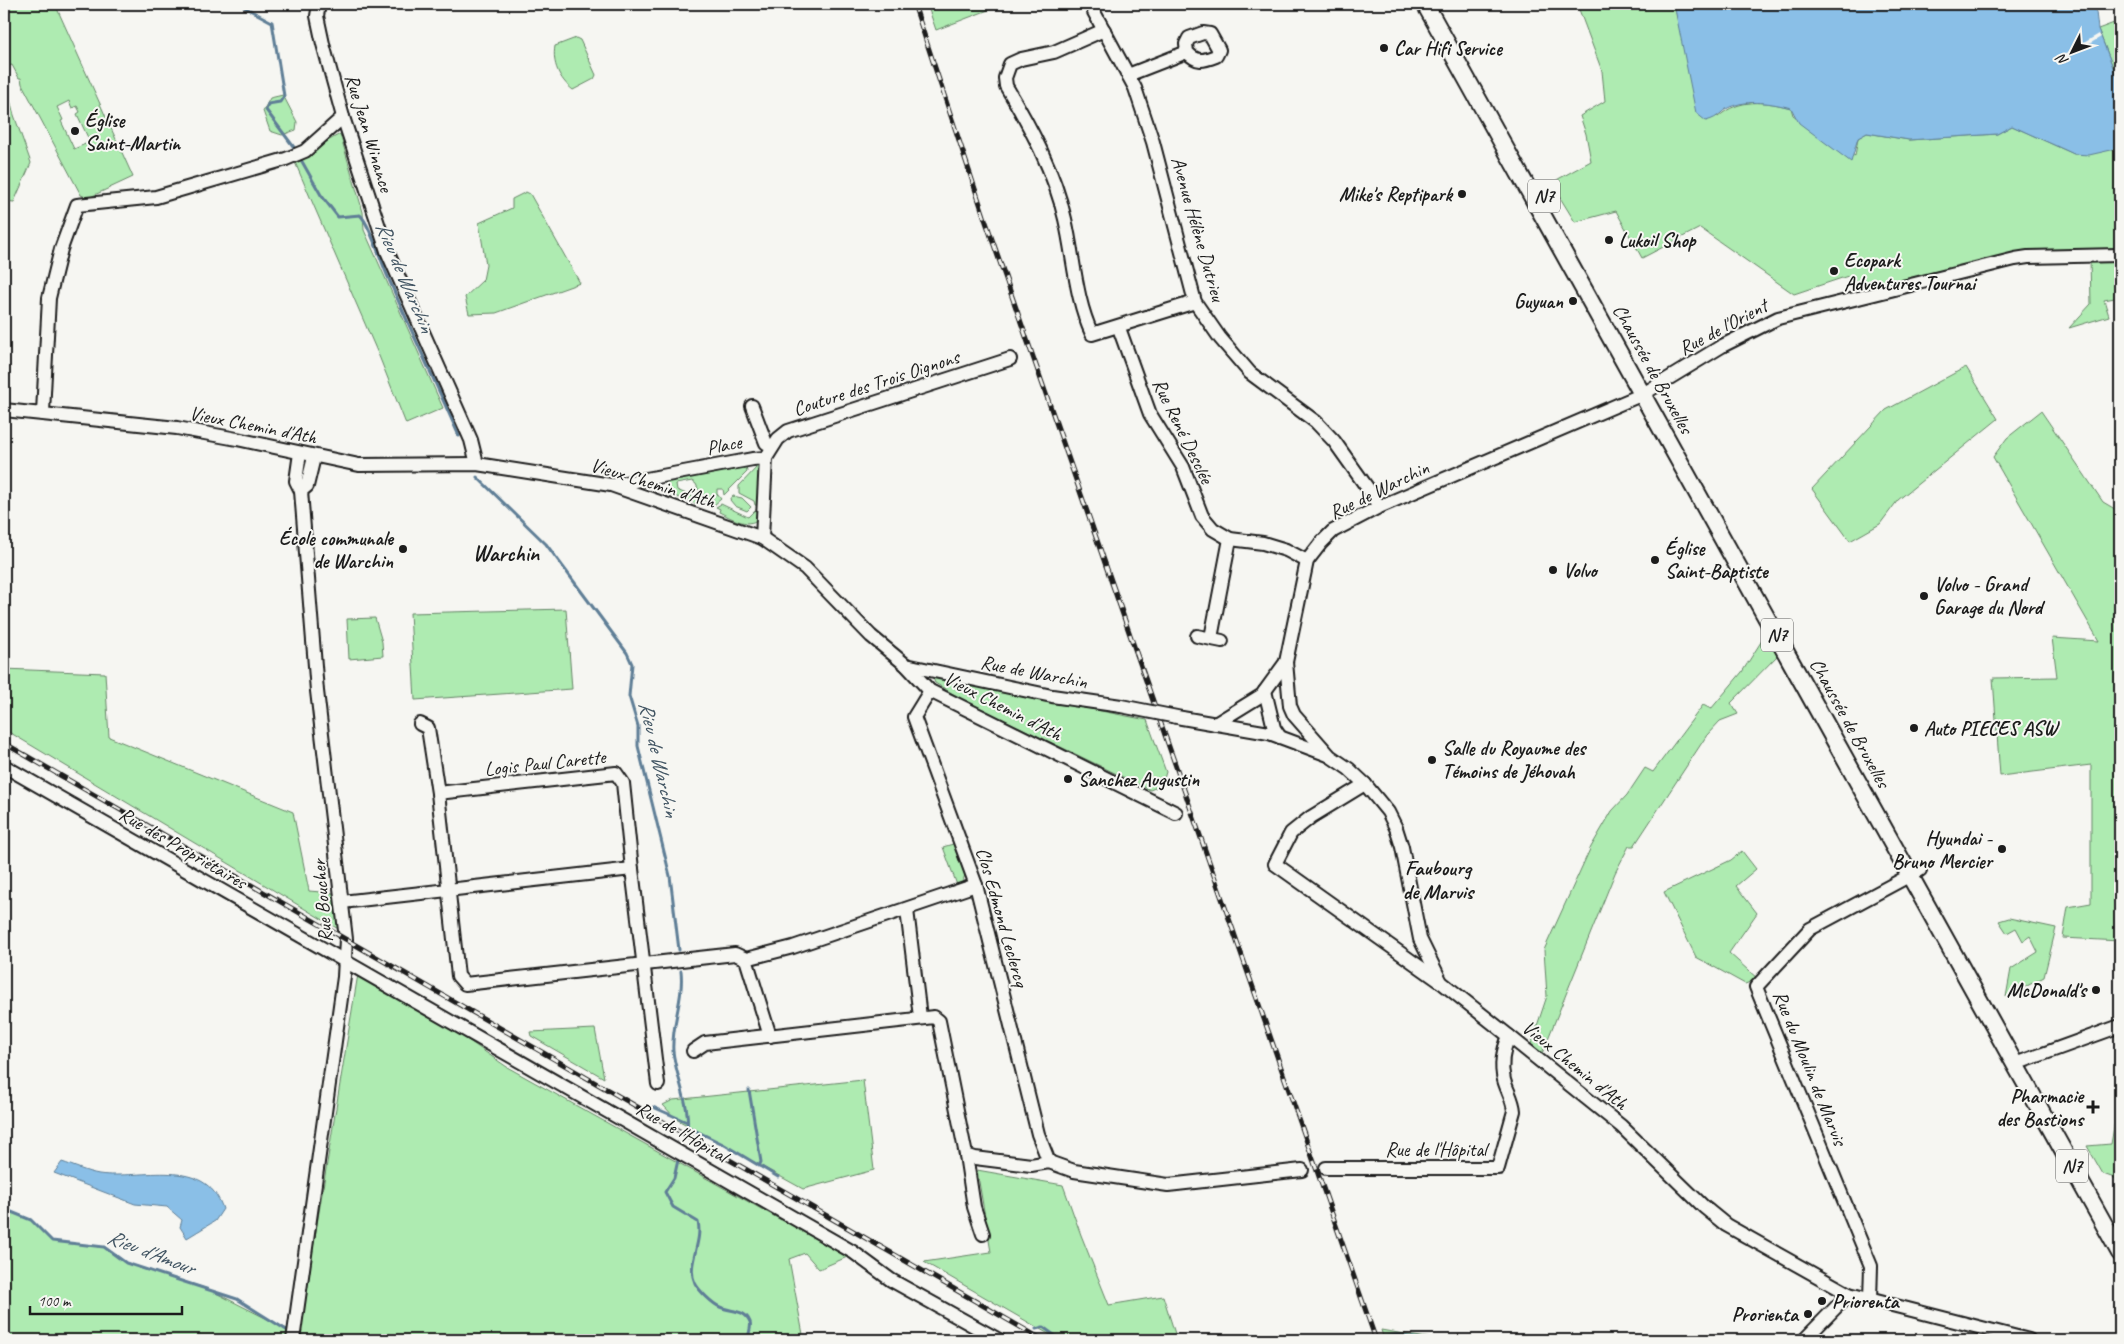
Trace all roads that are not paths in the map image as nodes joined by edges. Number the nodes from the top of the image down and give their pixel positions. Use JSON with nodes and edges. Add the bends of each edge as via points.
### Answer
{"nodes":[{"id":1,"x":319,"y":4,"type":"edge"},
{"id":2,"x":1425,"y":4,"type":"edge"},
{"id":3,"x":1436,"y":4,"type":"edge"},
{"id":4,"x":1094,"y":12,"type":"dead end"},
{"id":5,"x":1104,"y":30,"type":"junction"},
{"id":6,"x":1187,"y":52,"type":"dead end"},
{"id":7,"x":1128,"y":75,"type":"junction"},
{"id":8,"x":343,"y":117,"type":"junction"},
{"id":9,"x":2120,"y":255,"type":"edge"},
{"id":10,"x":1196,"y":302,"type":"junction"},
{"id":11,"x":1119,"y":328,"type":"junction"},
{"id":12,"x":1010,"y":359,"type":"dead end"},
{"id":13,"x":1647,"y":391,"type":"junction"},
{"id":14,"x":752,"y":406,"type":"dead end"},
{"id":15,"x":4,"y":410,"type":"edge"},
{"id":16,"x":42,"y":412,"type":"junction"},
{"id":17,"x":766,"y":443,"type":"dead end"},
{"id":18,"x":300,"y":453,"type":"junction"},
{"id":19,"x":314,"y":457,"type":"junction"},
{"id":20,"x":766,"y":458,"type":"junction"},
{"id":21,"x":477,"y":464,"type":"junction"},
{"id":22,"x":611,"y":485,"type":"junction"},
{"id":23,"x":301,"y":491,"type":"junction"},
{"id":24,"x":1379,"y":507,"type":"junction"},
{"id":25,"x":762,"y":538,"type":"junction"},
{"id":26,"x":1230,"y":539,"type":"junction"},
{"id":27,"x":1308,"y":561,"type":"junction"},
{"id":28,"x":1197,"y":636,"type":"dead end"},
{"id":29,"x":1286,"y":662,"type":"junction"},
{"id":30,"x":906,"y":665,"type":"junction"},
{"id":31,"x":930,"y":691,"type":"junction"},
{"id":32,"x":1265,"y":691,"type":"junction"},
{"id":33,"x":1290,"y":706,"type":"junction"},
{"id":34,"x":420,"y":724,"type":"dead end"},
{"id":35,"x":1215,"y":724,"type":"junction"},
{"id":36,"x":1274,"y":732,"type":"junction"},
{"id":37,"x":1330,"y":756,"type":"junction"},
{"id":38,"x":4,"y":766,"type":"edge"},
{"id":39,"x":1365,"y":784,"type":"junction"},
{"id":40,"x":438,"y":793,"type":"junction"},
{"id":41,"x":1176,"y":813,"type":"dead end"},
{"id":42,"x":632,"y":869,"type":"junction"},
{"id":43,"x":1915,"y":873,"type":"junction"},
{"id":44,"x":976,"y":885,"type":"junction"},
{"id":45,"x":448,"y":890,"type":"junction"},
{"id":46,"x":342,"y":902,"type":"junction"},
{"id":47,"x":907,"y":910,"type":"junction"},
{"id":48,"x":344,"y":959,"type":"junction"},
{"id":49,"x":746,"y":959,"type":"junction"},
{"id":50,"x":644,"y":965,"type":"junction"},
{"id":51,"x":1441,"y":982,"type":"junction"},
{"id":52,"x":920,"y":1017,"type":"junction"},
{"id":53,"x":2120,"y":1026,"type":"edge"},
{"id":54,"x":770,"y":1036,"type":"junction"},
{"id":55,"x":1509,"y":1036,"type":"junction"},
{"id":56,"x":693,"y":1051,"type":"dead end"},
{"id":57,"x":2020,"y":1061,"type":"junction"},
{"id":58,"x":658,"y":1084,"type":"dead end"},
{"id":59,"x":966,"y":1155,"type":"junction"},
{"id":60,"x":1049,"y":1162,"type":"junction"},
{"id":61,"x":1326,"y":1168,"type":"dead end"},
{"id":62,"x":1302,"y":1170,"type":"dead end"},
{"id":63,"x":2120,"y":1231,"type":"edge"},
{"id":64,"x":983,"y":1234,"type":"dead end"},
{"id":65,"x":2120,"y":1253,"type":"edge"},
{"id":66,"x":1849,"y":1294,"type":"junction"},
{"id":67,"x":1870,"y":1300,"type":"junction"},
{"id":68,"x":293,"y":1340,"type":"edge"},
{"id":69,"x":999,"y":1340,"type":"edge"},
{"id":70,"x":1804,"y":1340,"type":"edge"},
{"id":71,"x":2029,"y":1340,"type":"edge"}],
"edges":[{"from":1,"to":8,"type":"street","name":"Rue Jean Winance","via":[[317,16]]},
{"from":2,"to":13,"type":"main road","name":"Chaussée de Bruxelles","number":"N7"},
{"from":3,"to":13,"type":"main road","name":"Chaussée de Bruxelles","number":"N7"},
{"from":4,"to":5,"type":"street","name":"Avenue Hélène Dutrieu"},
{"from":5,"to":7,"type":"street","name":"Avenue Hélène Dutrieu"},
{"from":5,"to":11,"type":"street","via":[[1054,52],[1010,64],[1005,78],[1006,86],[1053,179],[1065,218],[1078,292],[1089,328],[1092,334]]},
{"from":6,"to":7,"type":"street"},
{"from":7,"to":10,"type":"street","name":"Avenue Hélène Dutrieu","via":[[1153,142]]},
{"from":8,"to":16,"type":"street","via":[[304,151],[286,160],[156,197],[78,204],[61,249],[49,298]]},
{"from":8,"to":21,"type":"street","name":"Rue Jean Winance","via":[[388,251],[471,440]]},
{"from":9,"to":13,"type":"street","name":"Rue de l'Orient","via":[[2015,259],[1778,318],[1722,346]]},
{"from":10,"to":11,"type":"street"},
{"from":10,"to":24,"type":"street","name":"Avenue Hélène Dutrieu","via":[[1220,338],[1250,373],[1316,422],[1334,441],[1372,492]]},
{"from":11,"to":26,"type":"street","name":"Rue René Desclée","via":[[1150,414],[1183,467],[1202,516],[1213,529]]},
{"from":12,"to":20,"type":"street","name":"Couture des Trois Oignons","via":[[788,431],[778,439]]},
{"from":13,"to":24,"type":"street","name":"Rue de Warchin"},
{"from":13,"to":43,"type":"main road","name":"Chaussée de Bruxelles","number":"N7"},
{"from":14,"to":17,"type":"street"},
{"from":15,"to":16,"type":"street","name":"Vieux Chemin d'Ath"},
{"from":16,"to":18,"type":"street","name":"Vieux Chemin d'Ath","via":[[177,428]]},
{"from":18,"to":19,"type":"street","name":"Vieux Chemin d'Ath"},
{"from":18,"to":23,"type":"street","name":"Rue Boucher","via":[[296,481]]},
{"from":19,"to":21,"type":"street","name":"Vieux Chemin d'Ath","via":[[359,465]]},
{"from":19,"to":23,"type":"street","name":"Rue Boucher","via":[[307,486]]},
{"from":20,"to":22,"type":"street","name":"Place"},
{"from":20,"to":25,"type":"street","name":"Place"},
{"from":21,"to":22,"type":"street","name":"Vieux Chemin d'Ath"},
{"from":22,"to":25,"type":"street","name":"Vieux Chemin d'Ath"},
{"from":23,"to":46,"type":"street","name":"Rue Boucher","via":[[317,691]]},
{"from":24,"to":27,"type":"street","name":"Rue de Warchin","via":[[1333,531]]},
{"from":25,"to":30,"type":"street","name":"Vieux Chemin d'Ath","via":[[805,568],[872,636]]},
{"from":26,"to":27,"type":"street","name":"Rue René Desclée","via":[[1263,543]]},
{"from":26,"to":28,"type":"street","via":[[1217,639]]},
{"from":27,"to":29,"type":"street","name":"Rue de Warchin"},
{"from":29,"to":32,"type":"street"},
{"from":29,"to":33,"type":"street","name":"Rue de Warchin"},
{"from":30,"to":31,"type":"street","name":"Vieux Chemin d'Ath"},
{"from":30,"to":35,"type":"street","name":"Rue de Warchin","bridge":true,"via":[[1052,696]]},
{"from":31,"to":41,"type":"street","name":"Vieux Chemin d'Ath"},
{"from":31,"to":44,"type":"street","name":"Clos Edmond Leclercq","via":[[914,717]]},
{"from":32,"to":35,"type":"street"},
{"from":32,"to":36,"type":"street"},
{"from":33,"to":36,"type":"street"},
{"from":33,"to":37,"type":"street","name":"Rue de Warchin"},
{"from":34,"to":40,"type":"street","via":[[428,728]]},
{"from":35,"to":36,"type":"street","name":"Rue de Warchin"},
{"from":36,"to":37,"type":"street","name":"Rue de Warchin"},
{"from":37,"to":39,"type":"street","name":"Rue de Warchin"},
{"from":38,"to":48,"type":"street","name":"Rue des Propriétaires","via":[[205,883]]},
{"from":39,"to":51,"type":"street","name":"Rue de Warchin","via":[[1377,796],[1396,828],[1420,939]]},
{"from":39,"to":51,"type":"street","name":"Vieux Chemin d'Ath","via":[[1291,833],[1275,864]]},
{"from":40,"to":42,"type":"street","name":"Logis Paul Carette","via":[[616,773],[623,782]]},
{"from":40,"to":45,"type":"street"},
{"from":42,"to":45,"type":"street"},
{"from":42,"to":50,"type":"street","name":"Logis Paul Carette"},
{"from":43,"to":57,"type":"main road","name":"Chaussée de Bruxelles","number":"N7"},
{"from":43,"to":67,"type":"street","name":"Rue du Moulin de Marvis","via":[[1810,929],[1756,987],[1871,1266]]},
{"from":44,"to":47,"type":"street"},
{"from":44,"to":60,"type":"street","name":"Clos Edmond Leclercq","via":[[1038,1134]]},
{"from":45,"to":46,"type":"street"},
{"from":45,"to":50,"type":"street","via":[[458,976],[465,984]]},
{"from":46,"to":48,"type":"street","name":"Rue Boucher","via":[[346,939]]},
{"from":47,"to":49,"type":"street"},
{"from":47,"to":52,"type":"street"},
{"from":48,"to":68,"type":"street","name":"Rue Boucher","via":[[344,981]]},
{"from":48,"to":69,"type":"street","name":"Rue de l'Hôpital","via":[[853,1252],[891,1280]]},
{"from":49,"to":50,"type":"street","via":[[735,954]]},
{"from":49,"to":54,"type":"street"},
{"from":50,"to":58,"type":"street","name":"Logis Paul Carette"},
{"from":51,"to":55,"type":"street","name":"Vieux Chemin d'Ath"},
{"from":52,"to":54,"type":"street"},
{"from":52,"to":59,"type":"street","via":[[934,1017],[939,1022]]},
{"from":53,"to":57,"type":"street"},
{"from":54,"to":56,"type":"street","via":[[704,1043]]},
{"from":55,"to":61,"type":"street","name":"Rue de l'Hôpital","via":[[1502,1063],[1514,1111],[1498,1168]]},
{"from":55,"to":66,"type":"street","name":"Vieux Chemin d'Ath","via":[[1621,1126],[1726,1225]]},
{"from":57,"to":63,"type":"main road","name":"Chaussée de Bruxelles","number":"N7"},
{"from":57,"to":65,"type":"main road","name":"Chaussée de Bruxelles","number":"N7"},
{"from":59,"to":60,"type":"street","via":[[1031,1165]]},
{"from":59,"to":64,"type":"street","via":[[974,1207]]},
{"from":60,"to":62,"type":"street","via":[[1074,1171],[1168,1185]]},
{"from":66,"to":67,"type":"street","name":"Vieux Chemin d'Ath"},
{"from":66,"to":70,"type":"street"},
{"from":67,"to":71,"type":"street","name":"Vieux Chemin d'Ath"}]}
